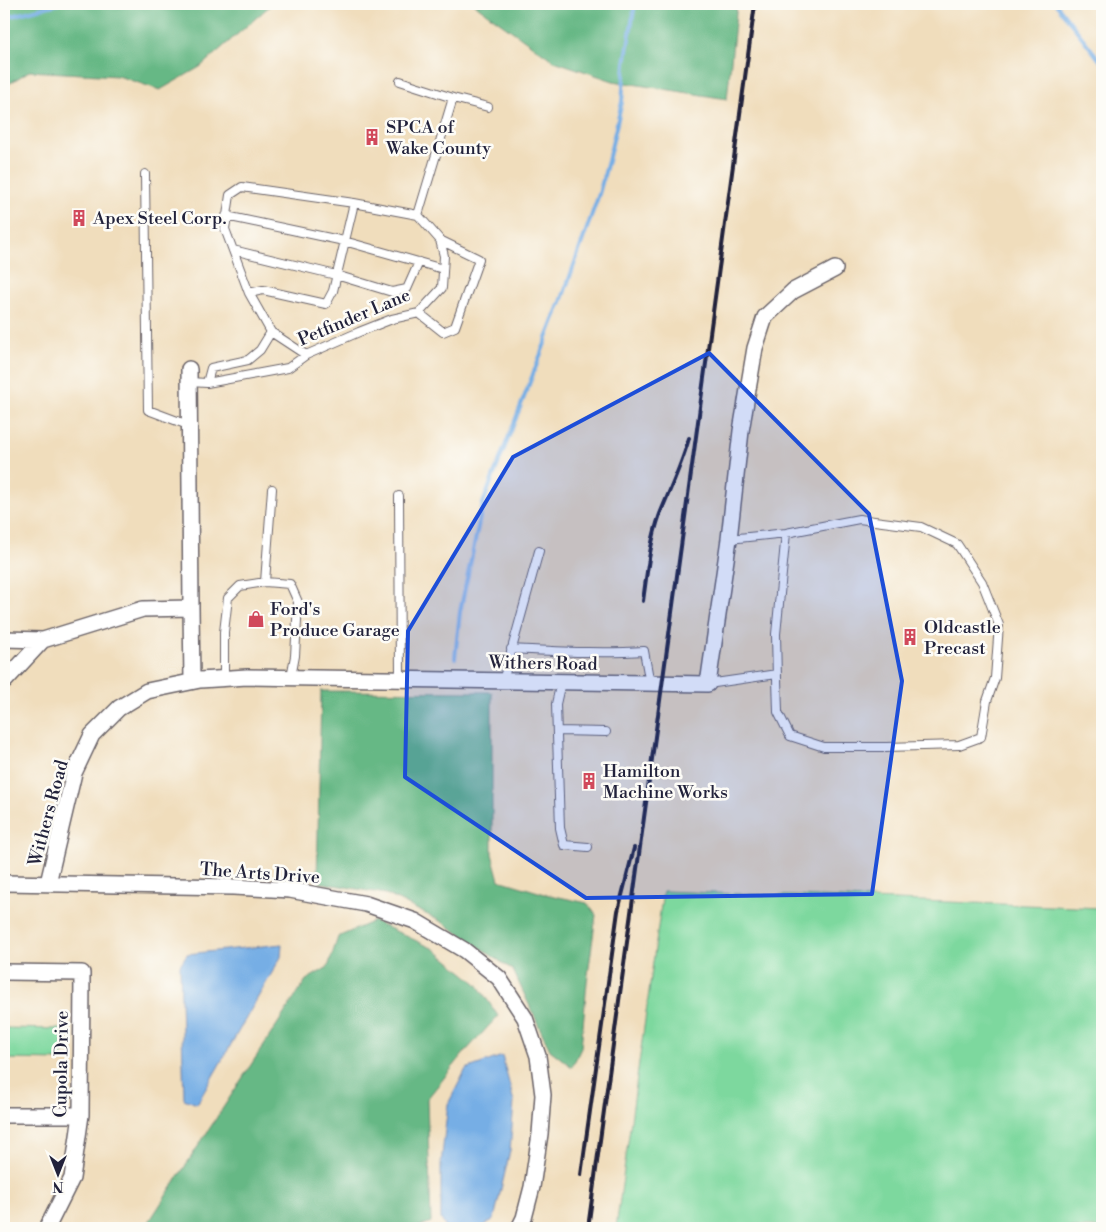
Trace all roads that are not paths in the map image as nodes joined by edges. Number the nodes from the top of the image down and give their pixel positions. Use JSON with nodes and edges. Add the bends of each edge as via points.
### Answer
{"nodes":[{"id":1,"x":400,"y":81,"type":"dead end"},
{"id":2,"x":453,"y":98,"type":"junction"},
{"id":3,"x":488,"y":107,"type":"dead end"},
{"id":4,"x":145,"y":174,"type":"dead end"},
{"id":5,"x":354,"y":203,"type":"junction"},
{"id":6,"x":418,"y":215,"type":"junction"},
{"id":7,"x":226,"y":216,"type":"junction"},
{"id":8,"x":440,"y":240,"type":"junction"},
{"id":9,"x":344,"y":241,"type":"junction"},
{"id":10,"x":233,"y":250,"type":"junction"},
{"id":11,"x":419,"y":262,"type":"junction"},
{"id":12,"x":443,"y":269,"type":"junction"},
{"id":13,"x":835,"y":269,"type":"dead end"},
{"id":14,"x":336,"y":275,"type":"junction"},
{"id":15,"x":250,"y":293,"type":"junction"},
{"id":16,"x":419,"y":313,"type":"junction"},
{"id":17,"x":271,"y":332,"type":"junction"},
{"id":18,"x":306,"y":355,"type":"junction"},
{"id":19,"x":189,"y":376,"type":"joint"},
{"id":20,"x":208,"y":383,"type":"junction"},
{"id":21,"x":188,"y":425,"type":"junction"},
{"id":22,"x":272,"y":489,"type":"dead end"},
{"id":23,"x":399,"y":496,"type":"dead end"},
{"id":24,"x":786,"y":533,"type":"junction"},
{"id":25,"x":729,"y":539,"type":"junction"},
{"id":26,"x":538,"y":551,"type":"dead end"},
{"id":27,"x":266,"y":582,"type":"junction"},
{"id":28,"x":191,"y":608,"type":"junction"},
{"id":29,"x":4,"y":639,"type":"edge"},
{"id":30,"x":43,"y":640,"type":"junction"},
{"id":31,"x":511,"y":649,"type":"junction"},
{"id":32,"x":777,"y":674,"type":"junction"},
{"id":33,"x":291,"y":677,"type":"junction"},
{"id":34,"x":224,"y":678,"type":"junction"},
{"id":35,"x":400,"y":679,"type":"junction"},
{"id":36,"x":503,"y":680,"type":"junction"},
{"id":37,"x":192,"y":681,"type":"junction"},
{"id":38,"x":4,"y":682,"type":"edge"},
{"id":39,"x":561,"y":682,"type":"junction"},
{"id":40,"x":650,"y":684,"type":"junction"},
{"id":41,"x":708,"y":684,"type":"junction"},
{"id":42,"x":557,"y":731,"type":"junction"},
{"id":43,"x":606,"y":732,"type":"dead end"},
{"id":44,"x":588,"y":847,"type":"dead end"},
{"id":45,"x":4,"y":883,"type":"edge"},
{"id":46,"x":48,"y":883,"type":"junction"},
{"id":47,"x":4,"y":972,"type":"edge"},
{"id":48,"x":4,"y":1115,"type":"edge"},
{"id":49,"x":81,"y":1116,"type":"junction"},
{"id":50,"x":47,"y":1228,"type":"edge"},
{"id":51,"x":519,"y":1228,"type":"edge"}],
"edges":[{"from":1,"to":2,"type":"lane"},
{"from":2,"to":3,"type":"lane"},
{"from":2,"to":6,"type":"lane"},
{"from":4,"to":21,"type":"lane","via":[[148,410]]},
{"from":5,"to":6,"type":"lane"},
{"from":5,"to":7,"type":"lane","via":[[242,187],[230,195]]},
{"from":5,"to":9,"type":"lane","name":"Petfinder Lane"},
{"from":6,"to":8,"type":"lane"},
{"from":7,"to":9,"type":"lane"},
{"from":7,"to":10,"type":"lane","via":[[225,228]]},
{"from":8,"to":12,"type":"lane","name":"Petfinder Lane"},
{"from":8,"to":16,"type":"lane","via":[[480,258],[454,327],[443,332]]},
{"from":9,"to":11,"type":"lane"},
{"from":9,"to":14,"type":"lane","name":"Petfinder Lane"},
{"from":10,"to":14,"type":"lane"},
{"from":10,"to":15,"type":"lane"},
{"from":11,"to":12,"type":"lane"},
{"from":11,"to":14,"type":"lane","via":[[407,289],[392,292]]},
{"from":12,"to":16,"type":"lane","name":"Petfinder Lane","via":[[442,288]]},
{"from":13,"to":25,"type":"street","via":[[793,291],[765,317],[748,386]]},
{"from":14,"to":15,"type":"lane","name":"Petfinder Lane","via":[[326,304],[262,290]]},
{"from":15,"to":17,"type":"lane"},
{"from":16,"to":18,"type":"lane","name":"Petfinder Lane","via":[[392,319]]},
{"from":17,"to":18,"type":"lane"},
{"from":17,"to":20,"type":"lane","via":[[260,350],[248,360],[211,368]]},
{"from":18,"to":20,"type":"lane","name":"Petfinder Lane","via":[[288,368]]},
{"from":19,"to":20,"type":"lane","name":"Petfinder Lane"},
{"from":19,"to":21,"type":"street","name":"Petfinder Lane"},
{"from":21,"to":28,"type":"street","name":"Petfinder Lane"},
{"from":22,"to":27,"type":"lane"},
{"from":23,"to":35,"type":"lane"},
{"from":24,"to":25,"type":"lane"},
{"from":24,"to":32,"type":"lane","via":[[776,634]]},
{"from":24,"to":32,"type":"lane","via":[[859,519],[921,527],[956,544],[982,582],[999,625],[995,678],[981,737],[959,745],[824,747],[790,736],[778,712]]},
{"from":25,"to":41,"type":"street"},
{"from":26,"to":31,"type":"lane"},
{"from":27,"to":33,"type":"lane","via":[[290,584],[298,602]]},
{"from":27,"to":34,"type":"lane","via":[[240,586],[228,598]]},
{"from":28,"to":30,"type":"street","via":[[143,609]]},
{"from":28,"to":37,"type":"street","name":"Petfinder Lane"},
{"from":29,"to":30,"type":"street"},
{"from":30,"to":38,"type":"street"},
{"from":31,"to":36,"type":"lane"},
{"from":31,"to":40,"type":"lane","via":[[644,651]]},
{"from":32,"to":41,"type":"lane"},
{"from":33,"to":34,"type":"street","name":"Withers Road"},
{"from":33,"to":35,"type":"street","name":"Withers Road"},
{"from":34,"to":37,"type":"street","name":"Withers Road"},
{"from":35,"to":36,"type":"street","name":"Withers Road"},
{"from":36,"to":39,"type":"street","name":"Withers Road"},
{"from":37,"to":46,"type":"street","name":"Withers Road","via":[[147,691],[119,708],[92,735],[74,773]]},
{"from":39,"to":40,"type":"street","name":"Withers Road"},
{"from":39,"to":42,"type":"lane","via":[[556,704]]},
{"from":40,"to":41,"type":"street","name":"Withers Road"},
{"from":42,"to":43,"type":"lane"},
{"from":42,"to":44,"type":"lane","via":[[560,828],[564,845]]},
{"from":45,"to":46,"type":"street","name":"The Arts Drive"},
{"from":46,"to":51,"type":"street","name":"The Arts Drive","via":[[290,890],[366,904],[415,921],[464,950],[499,978],[525,1018],[538,1056],[543,1095],[540,1134],[532,1187]]},
{"from":47,"to":49,"type":"street","name":"Cupola Drive","via":[[82,973]]},
{"from":48,"to":49,"type":"street"},
{"from":49,"to":50,"type":"street","name":"Cupola Drive","via":[[72,1178]]}]}
